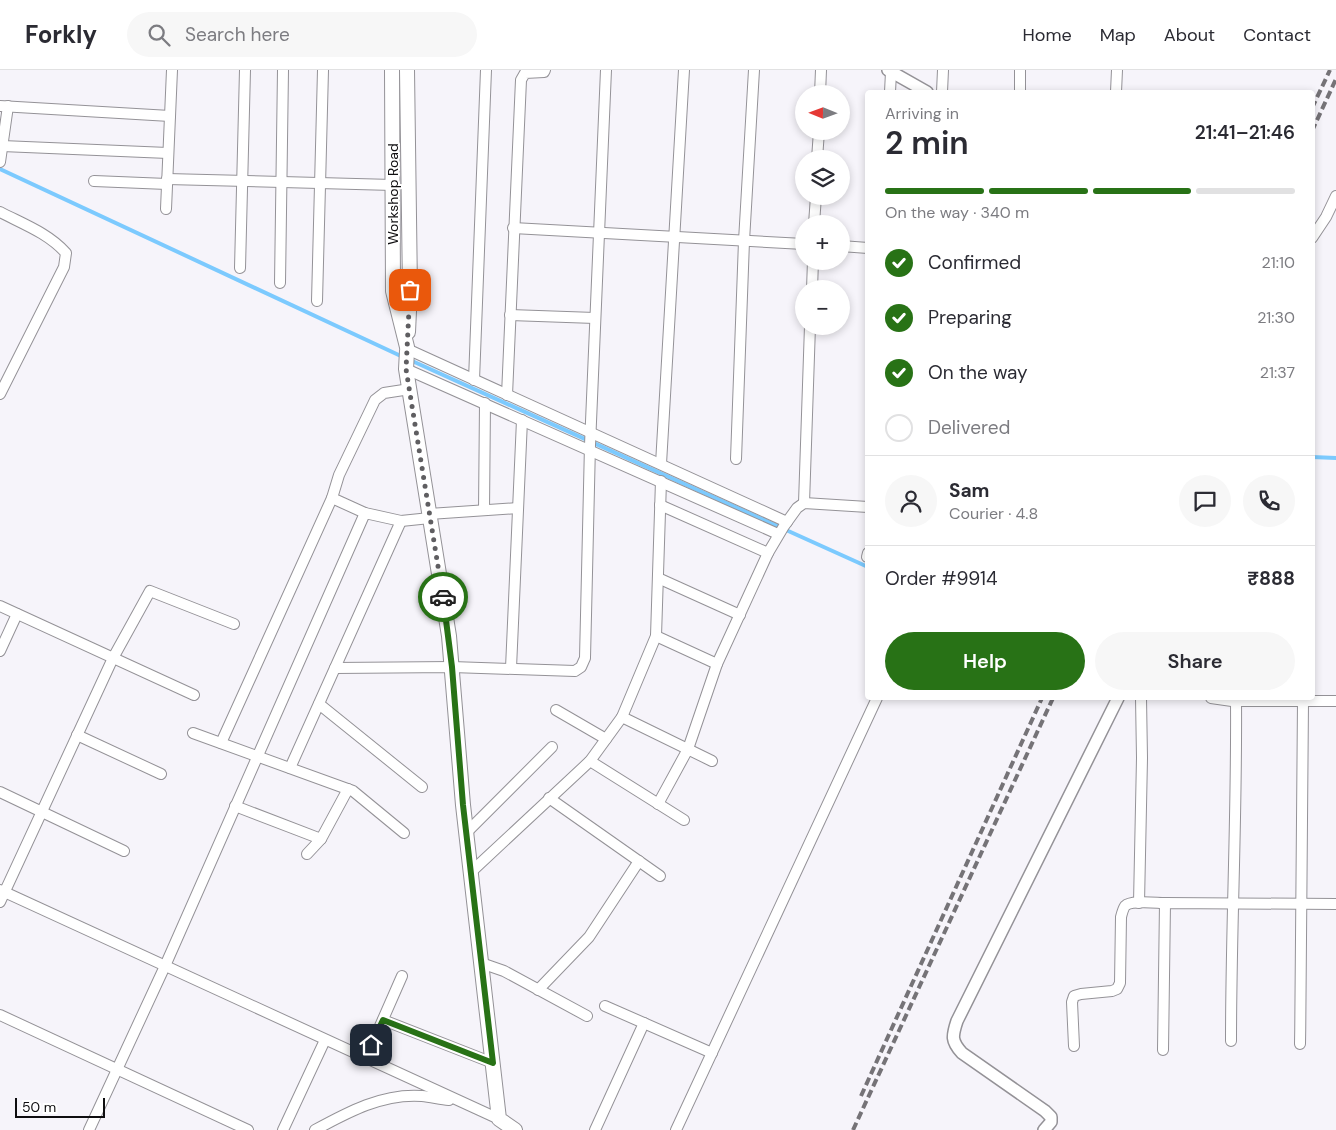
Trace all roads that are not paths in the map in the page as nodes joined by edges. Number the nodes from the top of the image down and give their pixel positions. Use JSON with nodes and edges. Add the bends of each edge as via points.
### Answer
{"nodes":[{"id":1,"x":172,"y":70,"type":"edge"},
{"id":2,"x":245,"y":70,"type":"edge"},
{"id":3,"x":284,"y":70,"type":"edge"},
{"id":4,"x":323,"y":70,"type":"edge"},
{"id":5,"x":392,"y":70,"type":"edge"},
{"id":6,"x":407,"y":70,"type":"edge"},
{"id":7,"x":486,"y":70,"type":"edge"},
{"id":8,"x":545,"y":70,"type":"edge"},
{"id":9,"x":606,"y":70,"type":"edge"},
{"id":10,"x":684,"y":70,"type":"edge"},
{"id":11,"x":754,"y":70,"type":"edge"},
{"id":12,"x":822,"y":70,"type":"edge"},
{"id":13,"x":943,"y":70,"type":"edge"},
{"id":14,"x":1020,"y":70,"type":"edge"},
{"id":15,"x":1117,"y":70,"type":"edge"},
{"id":16,"x":890,"y":71,"type":"edge"},
{"id":17,"x":821,"y":85,"type":"edge"},
{"id":18,"x":890,"y":90,"type":"edge"},
{"id":19,"x":923,"y":90,"type":"edge"},
{"id":20,"x":942,"y":90,"type":"edge"},
{"id":21,"x":1020,"y":90,"type":"edge"},
{"id":22,"x":1116,"y":90,"type":"edge"},
{"id":23,"x":4,"y":106,"type":"edge"},
{"id":24,"x":170,"y":116,"type":"junction"},
{"id":25,"x":2,"y":146,"type":"junction"},
{"id":26,"x":168,"y":153,"type":"junction"},
{"id":27,"x":0,"y":162,"type":"edge"},
{"id":28,"x":94,"y":181,"type":"dead end"},
{"id":29,"x":167,"y":181,"type":"junction"},
{"id":30,"x":242,"y":181,"type":"junction"},
{"id":31,"x":282,"y":182,"type":"junction"},
{"id":32,"x":320,"y":183,"type":"junction"},
{"id":33,"x":393,"y":185,"type":"junction"},
{"id":34,"x":1335,"y":199,"type":"edge"},
{"id":35,"x":166,"y":209,"type":"dead end"},
{"id":36,"x":0,"y":212,"type":"edge"},
{"id":37,"x":514,"y":228,"type":"junction"},
{"id":38,"x":599,"y":233,"type":"junction"},
{"id":39,"x":1315,"y":234,"type":"edge"},
{"id":40,"x":675,"y":237,"type":"junction"},
{"id":41,"x":744,"y":241,"type":"junction"},
{"id":42,"x":795,"y":244,"type":"edge"},
{"id":43,"x":850,"y":247,"type":"edge"},
{"id":44,"x":865,"y":248,"type":"edge"},
{"id":45,"x":240,"y":268,"type":"dead end"},
{"id":46,"x":280,"y":284,"type":"dead end"},
{"id":47,"x":316,"y":301,"type":"dead end"},
{"id":48,"x":510,"y":315,"type":"junction"},
{"id":49,"x":596,"y":318,"type":"junction"},
{"id":50,"x":810,"y":335,"type":"edge"},
{"id":51,"x":406,"y":356,"type":"junction"},
{"id":52,"x":474,"y":380,"type":"junction"},
{"id":53,"x":410,"y":389,"type":"junction"},
{"id":54,"x":0,"y":394,"type":"edge"},
{"id":55,"x":507,"y":395,"type":"junction"},
{"id":56,"x":485,"y":403,"type":"junction"},
{"id":57,"x":522,"y":420,"type":"junction"},
{"id":58,"x":590,"y":441,"type":"junction"},
{"id":59,"x":736,"y":459,"type":"dead end"},
{"id":60,"x":660,"y":464,"type":"junction"},
{"id":61,"x":661,"y":482,"type":"junction"},
{"id":62,"x":332,"y":498,"type":"junction"},
{"id":63,"x":804,"y":503,"type":"junction"},
{"id":64,"x":660,"y":504,"type":"junction"},
{"id":65,"x":865,"y":507,"type":"edge"},
{"id":66,"x":518,"y":508,"type":"junction"},
{"id":67,"x":484,"y":510,"type":"junction"},
{"id":68,"x":365,"y":513,"type":"junction"},
{"id":69,"x":430,"y":516,"type":"junction"},
{"id":70,"x":401,"y":521,"type":"junction"},
{"id":71,"x":782,"y":528,"type":"junction"},
{"id":72,"x":768,"y":553,"type":"junction"},
{"id":73,"x":658,"y":578,"type":"junction"},
{"id":74,"x":0,"y":606,"type":"edge"},
{"id":75,"x":17,"y":614,"type":"junction"},
{"id":76,"x":740,"y":615,"type":"junction"},
{"id":77,"x":234,"y":624,"type":"dead end"},
{"id":78,"x":656,"y":636,"type":"junction"},
{"id":79,"x":0,"y":651,"type":"edge"},
{"id":80,"x":113,"y":658,"type":"junction"},
{"id":81,"x":717,"y":664,"type":"junction"},
{"id":82,"x":452,"y":667,"type":"junction"},
{"id":83,"x":336,"y":668,"type":"junction"},
{"id":84,"x":511,"y":668,"type":"junction"},
{"id":85,"x":194,"y":695,"type":"dead end"},
{"id":86,"x":876,"y":700,"type":"edge"},
{"id":87,"x":1117,"y":700,"type":"edge"},
{"id":88,"x":1141,"y":700,"type":"edge"},
{"id":89,"x":1228,"y":700,"type":"edge"},
{"id":90,"x":1236,"y":701,"type":"junction"},
{"id":91,"x":1303,"y":701,"type":"junction"},
{"id":92,"x":1336,"y":701,"type":"edge"},
{"id":93,"x":319,"y":704,"type":"junction"},
{"id":94,"x":556,"y":710,"type":"dead end"},
{"id":95,"x":622,"y":717,"type":"junction"},
{"id":96,"x":193,"y":733,"type":"dead end"},
{"id":97,"x":77,"y":735,"type":"junction"},
{"id":98,"x":606,"y":739,"type":"junction"},
{"id":99,"x":221,"y":743,"type":"junction"},
{"id":100,"x":552,"y":747,"type":"dead end"},
{"id":101,"x":688,"y":749,"type":"junction"},
{"id":102,"x":257,"y":756,"type":"junction"},
{"id":103,"x":590,"y":761,"type":"junction"},
{"id":104,"x":712,"y":761,"type":"dead end"},
{"id":105,"x":290,"y":768,"type":"junction"},
{"id":106,"x":161,"y":774,"type":"dead end"},
{"id":107,"x":422,"y":787,"type":"dead end"},
{"id":108,"x":348,"y":789,"type":"junction"},
{"id":109,"x":0,"y":792,"type":"edge"},
{"id":110,"x":549,"y":798,"type":"junction"},
{"id":111,"x":658,"y":804,"type":"junction"},
{"id":112,"x":235,"y":806,"type":"junction"},
{"id":113,"x":42,"y":812,"type":"junction"},
{"id":114,"x":684,"y":820,"type":"dead end"},
{"id":115,"x":404,"y":833,"type":"dead end"},
{"id":116,"x":466,"y":833,"type":"junction"},
{"id":117,"x":321,"y":840,"type":"junction"},
{"id":118,"x":124,"y":850,"type":"dead end"},
{"id":119,"x":308,"y":854,"type":"dead end"},
{"id":120,"x":639,"y":861,"type":"junction"},
{"id":121,"x":471,"y":872,"type":"junction"},
{"id":122,"x":660,"y":876,"type":"dead end"},
{"id":123,"x":1,"y":895,"type":"edge"},
{"id":124,"x":1139,"y":903,"type":"junction"},
{"id":125,"x":1165,"y":903,"type":"junction"},
{"id":126,"x":1302,"y":903,"type":"junction"},
{"id":127,"x":1232,"y":904,"type":"junction"},
{"id":128,"x":1336,"y":904,"type":"edge"},
{"id":129,"x":482,"y":963,"type":"junction"},
{"id":130,"x":164,"y":966,"type":"junction"},
{"id":131,"x":402,"y":976,"type":"dead end"},
{"id":132,"x":538,"y":990,"type":"junction"},
{"id":133,"x":605,"y":1006,"type":"dead end"},
{"id":134,"x":0,"y":1015,"type":"edge"},
{"id":135,"x":587,"y":1016,"type":"dead end"},
{"id":136,"x":383,"y":1020,"type":"junction"},
{"id":137,"x":644,"y":1023,"type":"junction"},
{"id":138,"x":325,"y":1040,"type":"junction"},
{"id":139,"x":1231,"y":1041,"type":"dead end"},
{"id":140,"x":1300,"y":1044,"type":"dead end"},
{"id":141,"x":1074,"y":1046,"type":"dead end"},
{"id":142,"x":1163,"y":1050,"type":"dead end"},
{"id":143,"x":712,"y":1052,"type":"junction"},
{"id":144,"x":366,"y":1058,"type":"junction"},
{"id":145,"x":493,"y":1063,"type":"junction"},
{"id":146,"x":117,"y":1069,"type":"junction"},
{"id":147,"x":460,"y":1101,"type":"junction"},
{"id":148,"x":499,"y":1119,"type":"junction"},
{"id":149,"x":89,"y":1130,"type":"edge"},
{"id":150,"x":248,"y":1130,"type":"edge"},
{"id":151,"x":284,"y":1130,"type":"edge"},
{"id":152,"x":315,"y":1130,"type":"edge"},
{"id":153,"x":514,"y":1130,"type":"edge"},
{"id":154,"x":596,"y":1130,"type":"edge"},
{"id":155,"x":676,"y":1130,"type":"edge"},
{"id":156,"x":1044,"y":1130,"type":"edge"}],
"edges":[{"from":1,"to":24,"type":"street"},
{"from":2,"to":30,"type":"street"},
{"from":3,"to":31,"type":"street"},
{"from":4,"to":32,"type":"street"},
{"from":5,"to":33,"type":"main road","name":"Workshop Road"},
{"from":6,"to":51,"type":"main road","name":"Workshop Road","via":[[410,290]]},
{"from":7,"to":52,"type":"street"},
{"from":8,"to":37,"type":"street","via":[[525,73],[521,80]]},
{"from":9,"to":38,"type":"street"},
{"from":10,"to":40,"type":"street"},
{"from":11,"to":41,"type":"street"},
{"from":12,"to":17,"type":"street"},
{"from":13,"to":20,"type":"street"},
{"from":14,"to":21,"type":"street"},
{"from":15,"to":22,"type":"street"},
{"from":16,"to":18,"type":"street"},
{"from":16,"to":19,"type":"street"},
{"from":23,"to":24,"type":"street"},
{"from":23,"to":25,"type":"street"},
{"from":24,"to":26,"type":"street"},
{"from":25,"to":26,"type":"street"},
{"from":25,"to":27,"type":"street"},
{"from":26,"to":29,"type":"street"},
{"from":28,"to":29,"type":"street"},
{"from":29,"to":30,"type":"street"},
{"from":29,"to":35,"type":"street"},
{"from":30,"to":31,"type":"street"},
{"from":30,"to":45,"type":"street"},
{"from":31,"to":32,"type":"street"},
{"from":31,"to":46,"type":"street"},
{"from":32,"to":33,"type":"street"},
{"from":32,"to":47,"type":"street"},
{"from":33,"to":51,"type":"main road","name":"Workshop Road","via":[[393,291]]},
{"from":34,"to":39,"type":"street"},
{"from":36,"to":54,"type":"street","via":[[38,230],[66,253],[64,266]]},
{"from":37,"to":38,"type":"street"},
{"from":37,"to":48,"type":"street"},
{"from":38,"to":40,"type":"street"},
{"from":38,"to":49,"type":"street"},
{"from":40,"to":41,"type":"street"},
{"from":40,"to":60,"type":"street"},
{"from":41,"to":42,"type":"street"},
{"from":41,"to":59,"type":"street"},
{"from":43,"to":44,"type":"street"},
{"from":48,"to":49,"type":"street"},
{"from":48,"to":55,"type":"street"},
{"from":49,"to":58,"type":"street"},
{"from":50,"to":63,"type":"street"},
{"from":51,"to":52,"type":"street"},
{"from":51,"to":53,"type":"main road","name":"Workshop Road"},
{"from":51,"to":56,"type":"street"},
{"from":52,"to":55,"type":"street"},
{"from":53,"to":62,"type":"street","via":[[384,393],[375,400],[339,475]]},
{"from":53,"to":69,"type":"main road","name":"Workshop Road"},
{"from":55,"to":58,"type":"street"},
{"from":56,"to":57,"type":"street"},
{"from":56,"to":67,"type":"street"},
{"from":57,"to":58,"type":"street"},
{"from":57,"to":66,"type":"street"},
{"from":58,"to":60,"type":"street"},
{"from":58,"to":61,"type":"street"},
{"from":58,"to":84,"type":"street","via":[[585,658],[581,667],[574,671]]},
{"from":60,"to":71,"type":"street"},
{"from":61,"to":64,"type":"street"},
{"from":61,"to":71,"type":"street"},
{"from":62,"to":68,"type":"street"},
{"from":62,"to":99,"type":"street"},
{"from":63,"to":65,"type":"street"},
{"from":63,"to":71,"type":"street","via":[[796,508]]},
{"from":64,"to":72,"type":"street"},
{"from":64,"to":73,"type":"street"},
{"from":66,"to":67,"type":"street"},
{"from":66,"to":84,"type":"street"},
{"from":67,"to":69,"type":"street"},
{"from":68,"to":70,"type":"street"},
{"from":68,"to":102,"type":"street"},
{"from":69,"to":70,"type":"street"},
{"from":69,"to":82,"type":"main road","name":"Workshop Road"},
{"from":70,"to":83,"type":"street"},
{"from":71,"to":72,"type":"street"},
{"from":72,"to":76,"type":"street"},
{"from":73,"to":76,"type":"street"},
{"from":73,"to":78,"type":"street"},
{"from":74,"to":75,"type":"street"},
{"from":75,"to":79,"type":"street"},
{"from":75,"to":80,"type":"street"},
{"from":76,"to":81,"type":"street"},
{"from":77,"to":80,"type":"street","via":[[150,591]]},
{"from":78,"to":81,"type":"street"},
{"from":78,"to":95,"type":"street"},
{"from":80,"to":85,"type":"street"},
{"from":80,"to":97,"type":"street"},
{"from":81,"to":101,"type":"street"},
{"from":82,"to":83,"type":"street"},
{"from":82,"to":84,"type":"street"},
{"from":82,"to":116,"type":"main road","name":"Workshop Road"},
{"from":83,"to":93,"type":"street"},
{"from":86,"to":143,"type":"street"},
{"from":87,"to":156,"type":"street","via":[[952,1034],[962,1053],[1051,1117]]},
{"from":88,"to":124,"type":"street"},
{"from":89,"to":90,"type":"street"},
{"from":90,"to":91,"type":"street"},
{"from":90,"to":127,"type":"street"},
{"from":91,"to":92,"type":"street"},
{"from":91,"to":126,"type":"street"},
{"from":93,"to":105,"type":"street"},
{"from":93,"to":107,"type":"street"},
{"from":94,"to":98,"type":"street"},
{"from":95,"to":98,"type":"street"},
{"from":95,"to":101,"type":"street"},
{"from":96,"to":99,"type":"street"},
{"from":97,"to":106,"type":"street"},
{"from":97,"to":113,"type":"street"},
{"from":98,"to":103,"type":"street"},
{"from":99,"to":102,"type":"street"},
{"from":100,"to":116,"type":"street"},
{"from":101,"to":104,"type":"street"},
{"from":101,"to":111,"type":"street"},
{"from":102,"to":105,"type":"street"},
{"from":102,"to":112,"type":"street"},
{"from":103,"to":110,"type":"street"},
{"from":103,"to":111,"type":"street"},
{"from":105,"to":108,"type":"street"},
{"from":108,"to":115,"type":"street"},
{"from":108,"to":117,"type":"street"},
{"from":109,"to":113,"type":"street"},
{"from":110,"to":120,"type":"street"},
{"from":110,"to":121,"type":"street"},
{"from":111,"to":114,"type":"street"},
{"from":112,"to":117,"type":"street"},
{"from":112,"to":130,"type":"street"},
{"from":113,"to":118,"type":"street"},
{"from":113,"to":123,"type":"street"},
{"from":116,"to":121,"type":"main road","name":"Workshop Road"},
{"from":117,"to":119,"type":"street"},
{"from":120,"to":122,"type":"street"},
{"from":120,"to":132,"type":"street","via":[[589,937]]},
{"from":121,"to":129,"type":"main road","name":"Workshop Road"},
{"from":123,"to":130,"type":"street"},
{"from":124,"to":125,"type":"street"},
{"from":124,"to":141,"type":"street","via":[[1124,907],[1121,917],[1120,983],[1117,989],[1074,996]]},
{"from":125,"to":127,"type":"street"},
{"from":125,"to":142,"type":"street"},
{"from":126,"to":127,"type":"street"},
{"from":126,"to":128,"type":"street"},
{"from":126,"to":140,"type":"street"},
{"from":127,"to":139,"type":"street"},
{"from":129,"to":132,"type":"street"},
{"from":129,"to":145,"type":"main road","name":"Workshop Road"},
{"from":130,"to":138,"type":"street"},
{"from":130,"to":146,"type":"street"},
{"from":131,"to":136,"type":"street"},
{"from":132,"to":135,"type":"street"},
{"from":133,"to":137,"type":"street"},
{"from":134,"to":146,"type":"street"},
{"from":136,"to":144,"type":"street"},
{"from":136,"to":145,"type":"street"},
{"from":137,"to":143,"type":"street"},
{"from":137,"to":154,"type":"street"},
{"from":138,"to":144,"type":"street"},
{"from":138,"to":151,"type":"street"},
{"from":143,"to":155,"type":"street"},
{"from":144,"to":147,"type":"street"},
{"from":145,"to":148,"type":"main road","name":"Workshop Road"},
{"from":146,"to":149,"type":"street"},
{"from":146,"to":150,"type":"street"},
{"from":147,"to":148,"type":"street"},
{"from":147,"to":152,"type":"street","via":[[420,1096],[382,1100],[350,1111]]},
{"from":148,"to":153,"type":"main road"}]}
